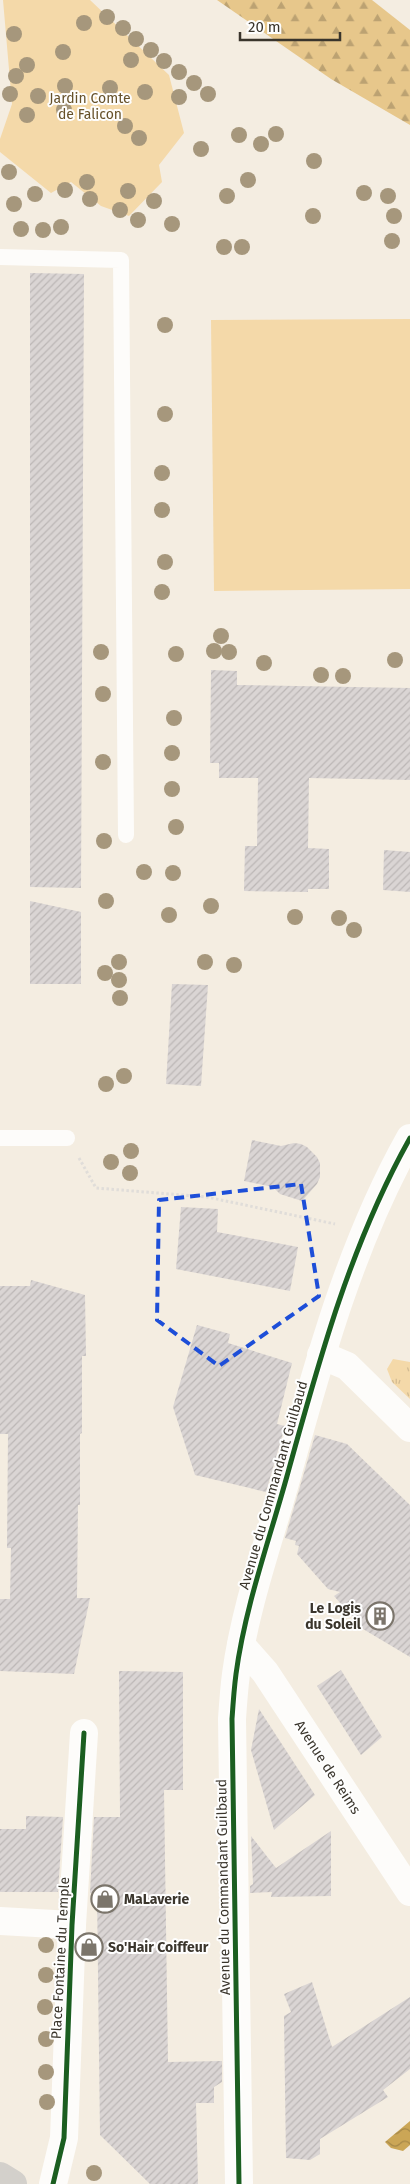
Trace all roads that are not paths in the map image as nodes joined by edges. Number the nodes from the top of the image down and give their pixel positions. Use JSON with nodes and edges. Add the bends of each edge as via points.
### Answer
{"nodes":[{"id":1,"x":0,"y":257,"type":"edge"},
{"id":2,"x":126,"y":835,"type":"dead end"},
{"id":3,"x":0,"y":1138,"type":"edge"},
{"id":4,"x":67,"y":1138,"type":"road end"},
{"id":5,"x":410,"y":1138,"type":"edge"},
{"id":6,"x":321,"y":1355,"type":"junction"},
{"id":7,"x":410,"y":1428,"type":"edge"},
{"id":8,"x":241,"y":1645,"type":"junction"},
{"id":9,"x":84,"y":1733,"type":"dead end"},
{"id":10,"x":410,"y":1892,"type":"edge"},
{"id":11,"x":0,"y":1921,"type":"edge"},
{"id":12,"x":72,"y":1925,"type":"junction"},
{"id":13,"x":0,"y":2176,"type":"edge"},
{"id":14,"x":13,"y":2184,"type":"edge"},
{"id":15,"x":53,"y":2184,"type":"edge"},
{"id":16,"x":239,"y":2184,"type":"edge"}],
"edges":[{"from":1,"to":2,"type":"lane","via":[[121,260]]},
{"from":3,"to":4,"type":"lane"},
{"from":5,"to":6,"type":"street","name":"Avenue du Commandant Guilbaud","via":[[365,1231]]},
{"from":6,"to":7,"type":"street","via":[[348,1366]]},
{"from":6,"to":8,"type":"street","name":"Avenue du Commandant Guilbaud"},
{"from":8,"to":10,"type":"street","name":"Avenue de Reims","via":[[265,1672]]},
{"from":8,"to":16,"type":"street","name":"Avenue du Commandant Guilbaud","via":[[232,1719]]},
{"from":9,"to":12,"type":"street","name":"Place Fontaine du Temple"},
{"from":11,"to":12,"type":"street","name":"Place Fontaine du Temple"},
{"from":12,"to":15,"type":"street","name":"Place Fontaine du Temple","via":[[64,2138]]},
{"from":13,"to":14,"type":"main road"}]}
